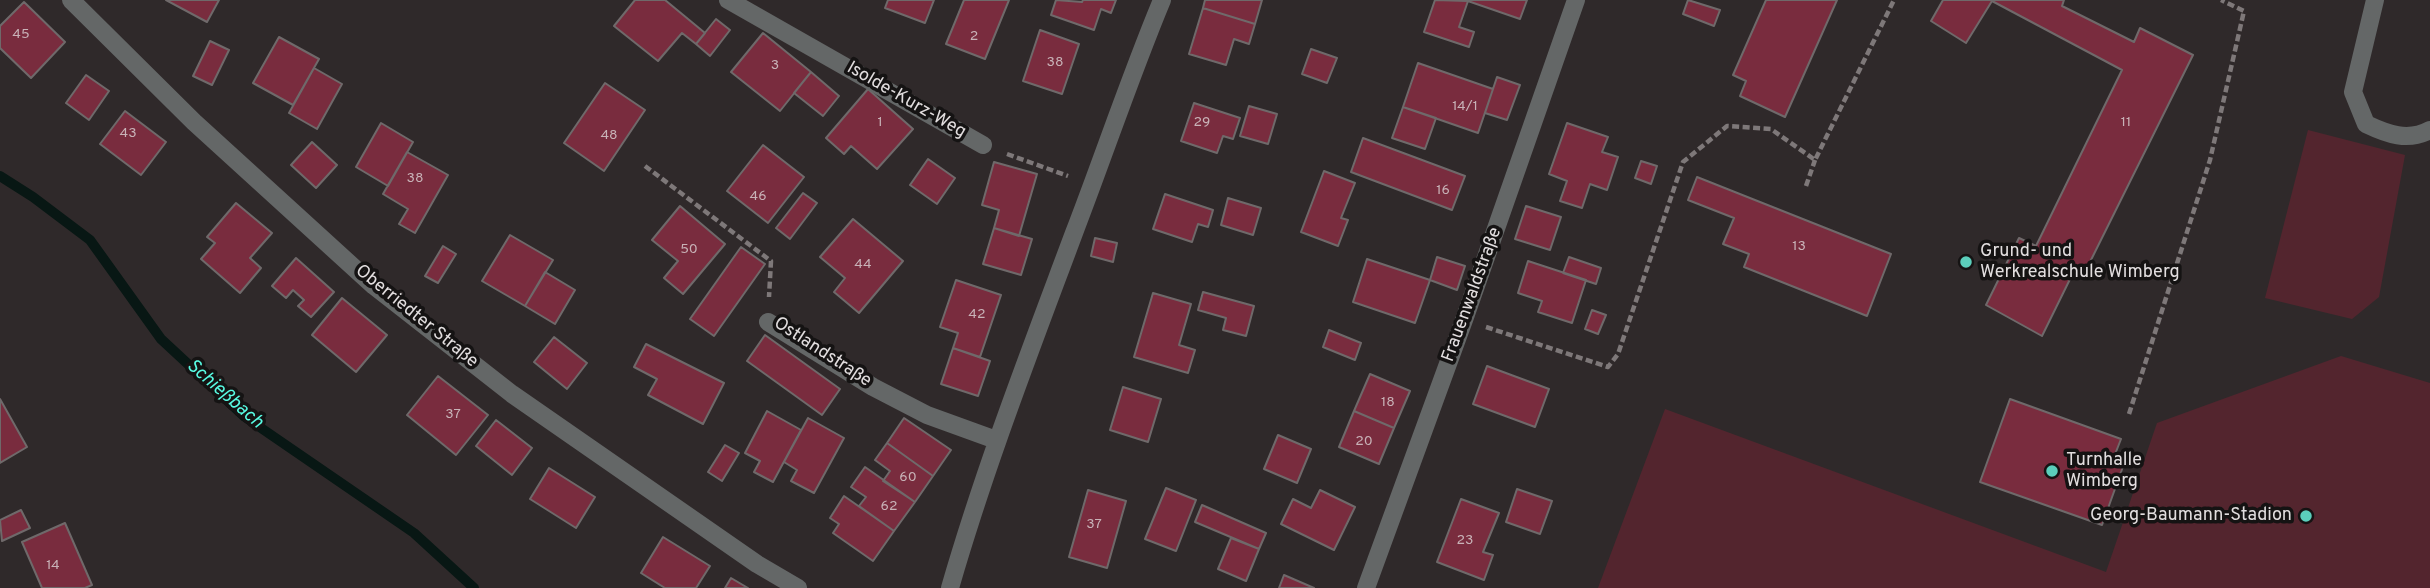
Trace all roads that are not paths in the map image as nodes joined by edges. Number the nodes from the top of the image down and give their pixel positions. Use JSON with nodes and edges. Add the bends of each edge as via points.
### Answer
{"nodes":[{"id":1,"x":71,"y":0,"type":"edge"},
{"id":2,"x":728,"y":0,"type":"edge"},
{"id":3,"x":1162,"y":0,"type":"edge"},
{"id":4,"x":1576,"y":0,"type":"edge"},
{"id":5,"x":2375,"y":0,"type":"edge"},
{"id":6,"x":2430,"y":130,"type":"edge"},
{"id":7,"x":983,"y":145,"type":"road end"},
{"id":8,"x":768,"y":322,"type":"road end"},
{"id":9,"x":996,"y":440,"type":"junction"},
{"id":10,"x":798,"y":588,"type":"edge"},
{"id":11,"x":950,"y":588,"type":"edge"},
{"id":12,"x":1366,"y":588,"type":"edge"}],
"edges":[{"from":1,"to":10,"type":"street","name":"Oberriedter Straße","via":[[194,122],[374,286],[512,394]]},
{"from":2,"to":7,"type":"street","name":"Isolde-Kurz-Weg"},
{"from":3,"to":9,"type":"street"},
{"from":4,"to":12,"type":"street","name":"Frauenwaldstraße"},
{"from":5,"to":6,"type":"street","via":[[2353,92],[2365,124],[2390,135],[2419,136]]},
{"from":8,"to":9,"type":"street","name":"Ostlandstraße","via":[[927,415]]},
{"from":9,"to":11,"type":"street"}]}
